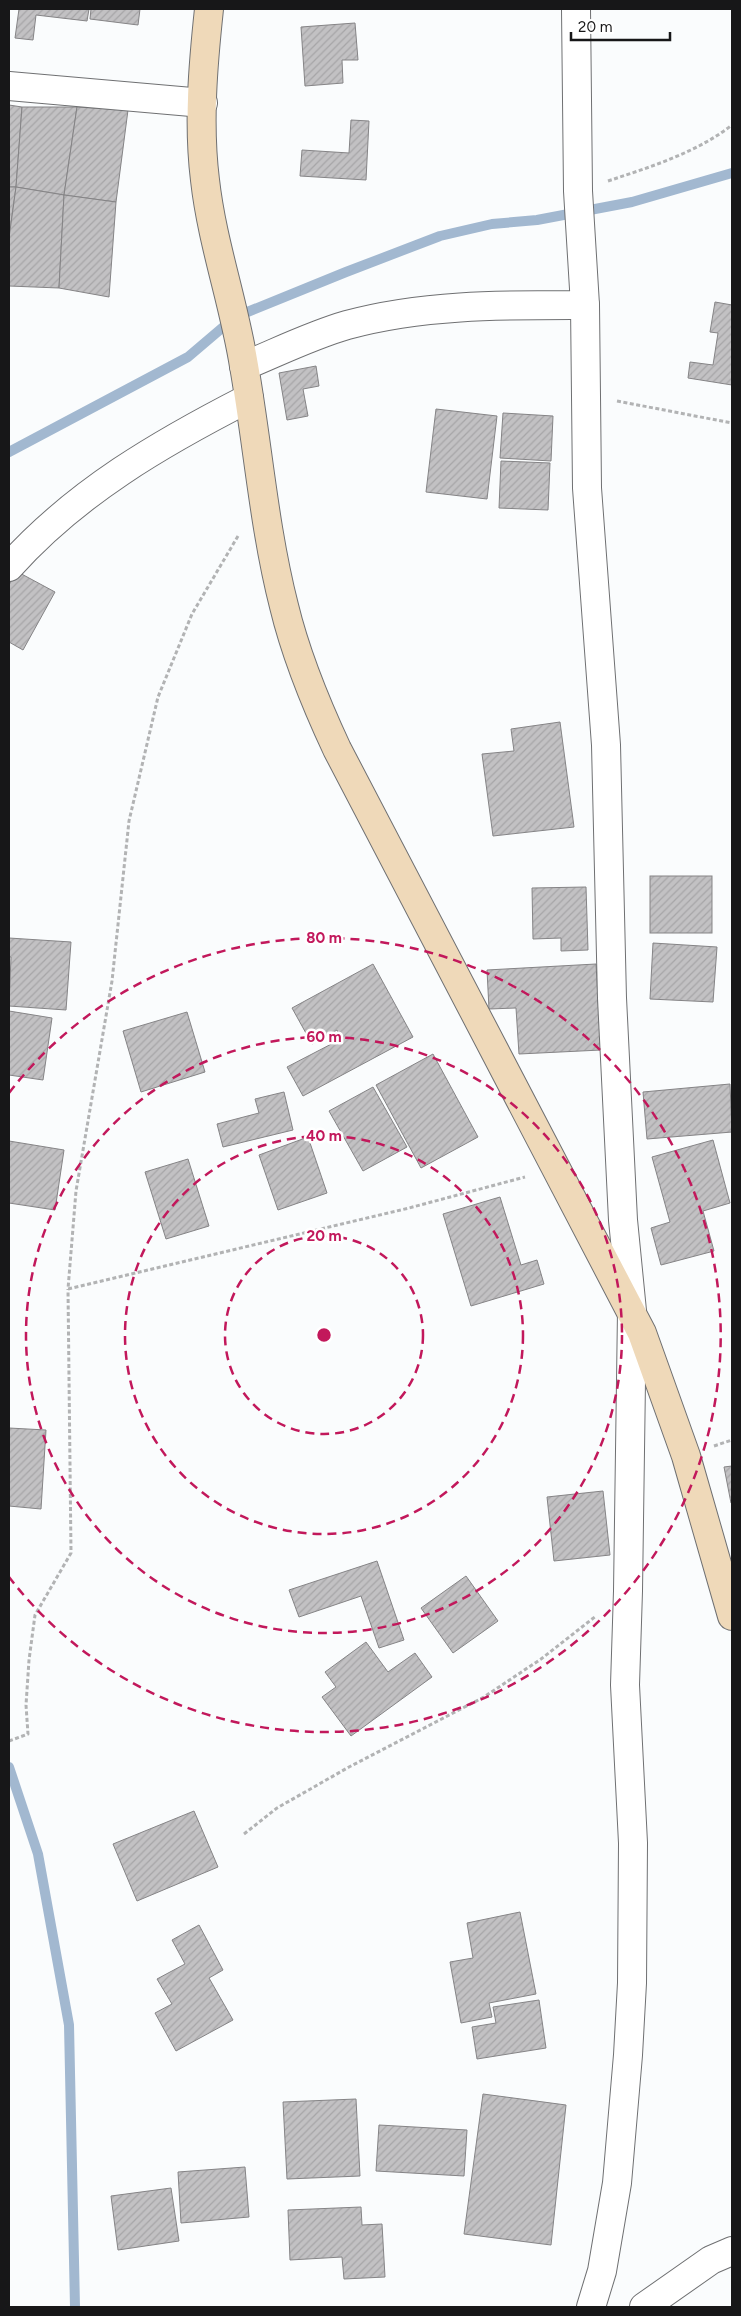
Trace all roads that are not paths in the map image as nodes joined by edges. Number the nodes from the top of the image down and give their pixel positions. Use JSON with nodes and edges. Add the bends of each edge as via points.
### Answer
{"nodes":[{"id":1,"x":209,"y":9,"type":"edge"},
{"id":2,"x":576,"y":9,"type":"edge"},
{"id":3,"x":9,"y":86,"type":"edge"},
{"id":4,"x":203,"y":103,"type":"junction"},
{"id":5,"x":585,"y":305,"type":"junction"},
{"id":6,"x":244,"y":366,"type":"junction"},
{"id":7,"x":249,"y":398,"type":"junction"},
{"id":8,"x":9,"y":567,"type":"edge"},
{"id":9,"x":632,"y":1311,"type":"junction"},
{"id":10,"x":732,"y":1616,"type":"edge"},
{"id":11,"x":732,"y":2252,"type":"edge"},
{"id":12,"x":591,"y":2307,"type":"edge"},
{"id":13,"x":644,"y":2307,"type":"edge"}],
"edges":[{"from":1,"to":4,"type":"street"},
{"from":2,"to":5,"type":"street","via":[[578,191]]},
{"from":3,"to":4,"type":"street"},
{"from":4,"to":6,"type":"street","via":[[206,187]]},
{"from":5,"to":6,"type":"street","via":[[512,305],[389,316],[345,325]]},
{"from":5,"to":9,"type":"street","via":[[587,488],[606,745],[612,998],[623,1220]]},
{"from":6,"to":7,"type":"street"},
{"from":7,"to":8,"type":"street","via":[[184,431],[124,468],[48,528]]},
{"from":7,"to":9,"type":"street","via":[[273,556],[297,652],[315,702]]},
{"from":9,"to":10,"type":"street","via":[[686,1456]]},
{"from":9,"to":12,"type":"street","via":[[625,1685],[633,1843],[632,1983],[617,2183],[602,2271]]},
{"from":11,"to":13,"type":"street","via":[[711,2260]]}]}
